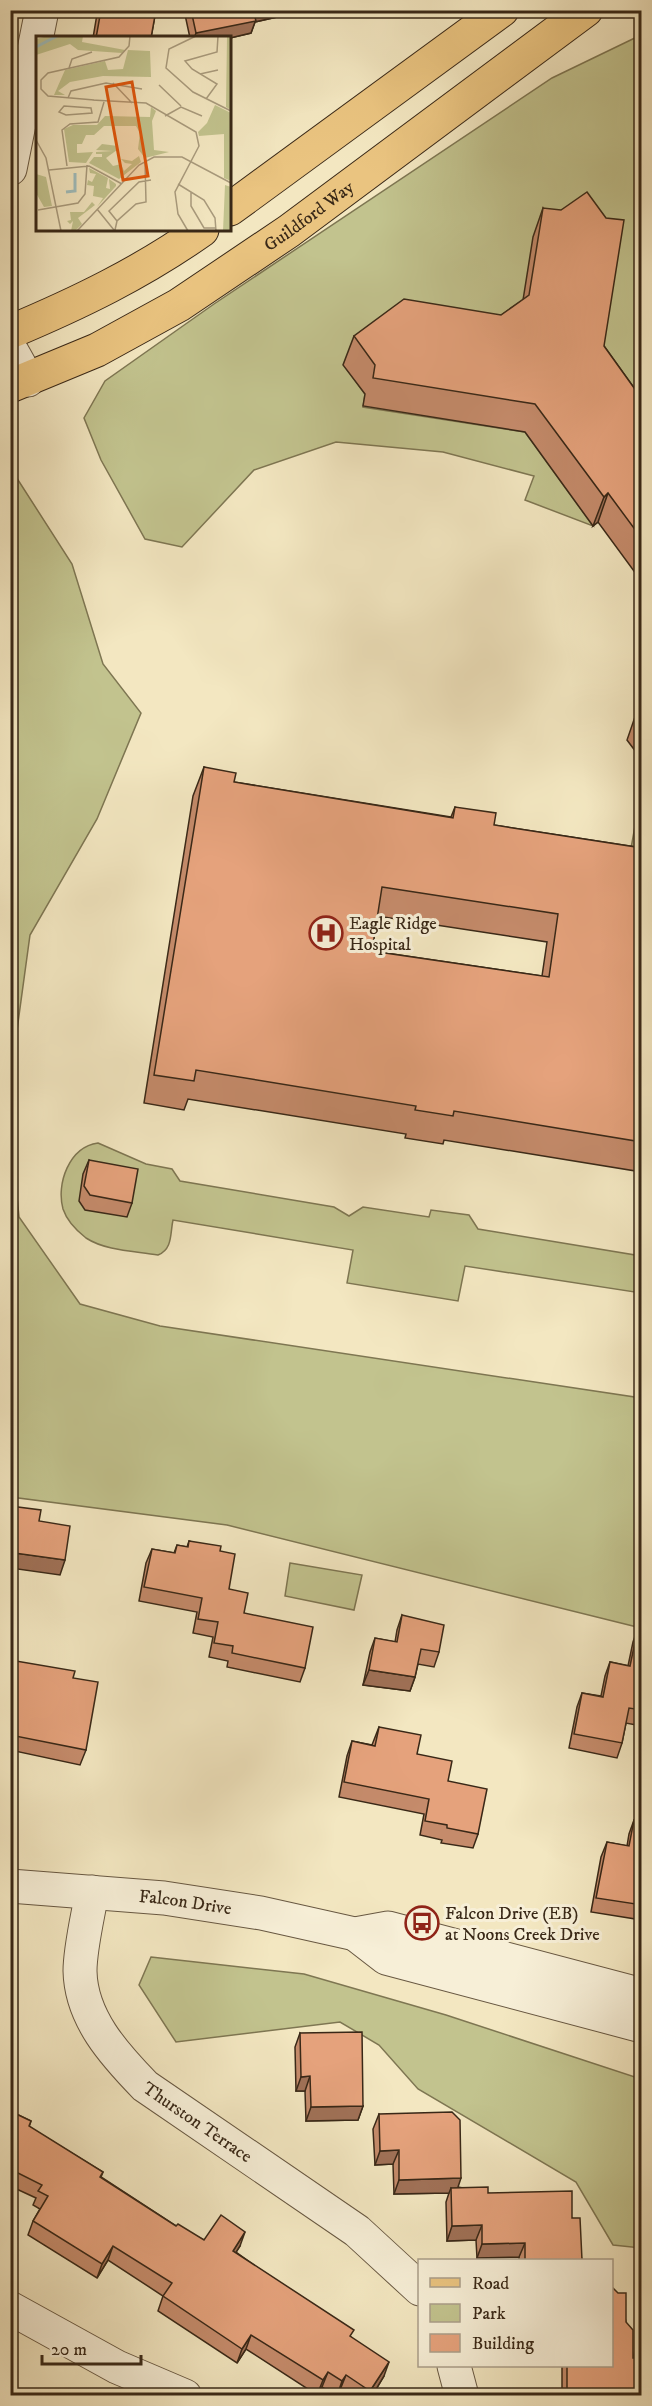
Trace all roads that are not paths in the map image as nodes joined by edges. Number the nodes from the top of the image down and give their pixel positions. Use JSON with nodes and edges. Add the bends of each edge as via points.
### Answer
{"nodes":[{"id":1,"x":42,"y":10,"type":"edge"},
{"id":2,"x":502,"y":10,"type":"edge"},
{"id":3,"x":586,"y":10,"type":"edge"},
{"id":4,"x":37,"y":36,"type":"edge"},
{"id":5,"x":36,"y":40,"type":"edge"},
{"id":6,"x":10,"y":169,"type":"edge"},
{"id":7,"x":231,"y":208,"type":"edge"},
{"id":8,"x":201,"y":231,"type":"edge"},
{"id":9,"x":10,"y":332,"type":"edge"},
{"id":10,"x":10,"y":348,"type":"edge"},
{"id":11,"x":19,"y":383,"type":"edge"},
{"id":12,"x":10,"y":1886,"type":"edge"},
{"id":13,"x":92,"y":1892,"type":"junction"},
{"id":14,"x":355,"y":1934,"type":"junction"},
{"id":15,"x":642,"y":1995,"type":"edge"},
{"id":16,"x":642,"y":2026,"type":"edge"},
{"id":17,"x":418,"y":2287,"type":"edge"},
{"id":18,"x":10,"y":2308,"type":"edge"},
{"id":19,"x":454,"y":2367,"type":"edge"},
{"id":20,"x":185,"y":2396,"type":"edge"},
{"id":21,"x":462,"y":2396,"type":"edge"}],
"edges":[{"from":1,"to":4,"type":"street"},
{"from":2,"to":7,"type":"main road"},
{"from":3,"to":11,"type":"main road","name":"Guildford Way","via":[[289,231],[179,305],[98,350]]},
{"from":5,"to":6,"type":"street"},
{"from":8,"to":9,"type":"main road","via":[[163,257],[82,302]]},
{"from":10,"to":11,"type":"street"},
{"from":12,"to":13,"type":"street","name":"Falcon Drive"},
{"from":13,"to":14,"type":"street","name":"Falcon Drive","via":[[261,1913]]},
{"from":13,"to":17,"type":"street","name":"Thurston Terrace","via":[[80,1971],[83,1990],[100,2033],[120,2060],[145,2086],[357,2231]]},
{"from":14,"to":15,"type":"street","name":"Falcon Drive","via":[[387,1928]]},
{"from":14,"to":16,"type":"street","name":"Falcon Drive","via":[[386,1958]]},
{"from":18,"to":20,"type":"street","via":[[117,2367]]},
{"from":19,"to":21,"type":"street"}]}
